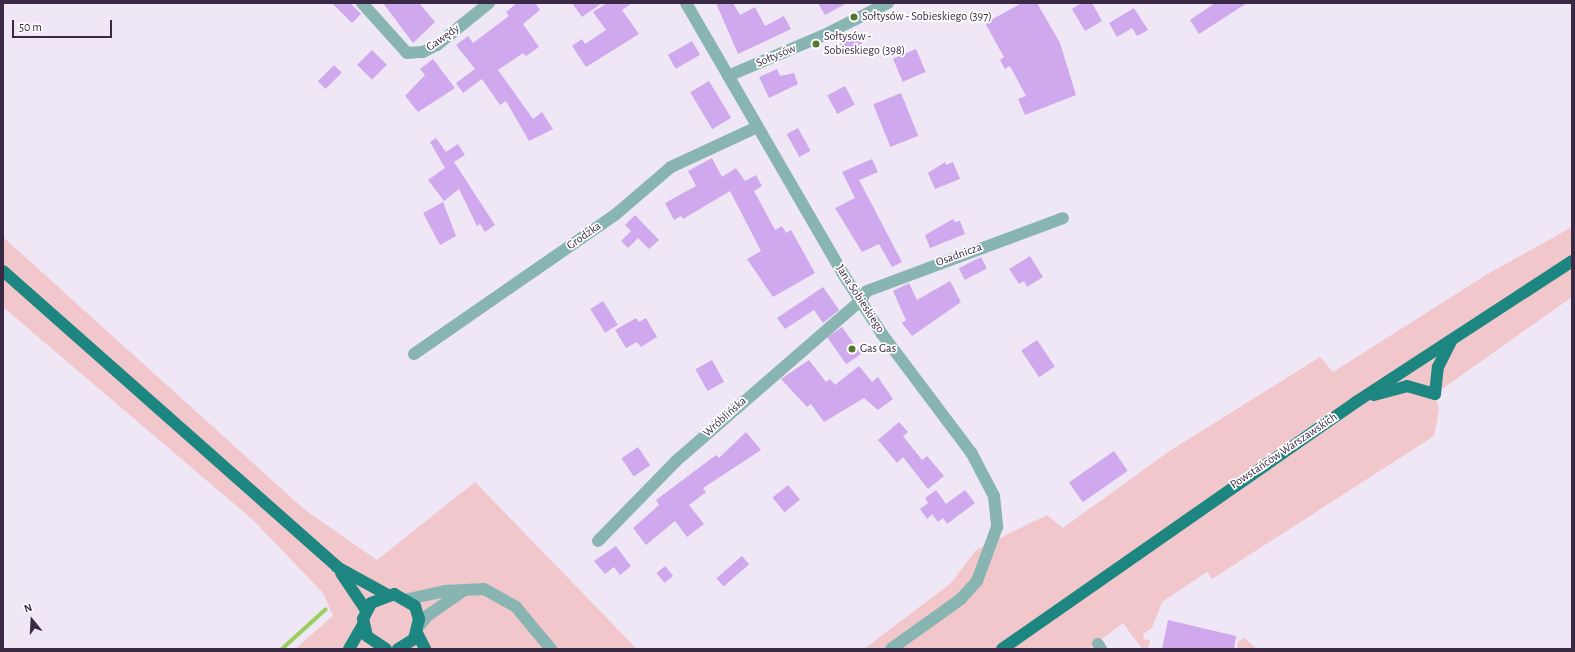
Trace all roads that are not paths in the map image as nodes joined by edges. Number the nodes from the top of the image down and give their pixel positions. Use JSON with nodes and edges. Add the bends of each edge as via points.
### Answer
{"nodes":[{"id":1,"x":362,"y":3,"type":"edge"},
{"id":2,"x":490,"y":3,"type":"edge"},
{"id":3,"x":686,"y":3,"type":"edge"},
{"id":4,"x":888,"y":3,"type":"edge"},
{"id":5,"x":728,"y":76,"type":"junction"},
{"id":6,"x":757,"y":127,"type":"junction"},
{"id":7,"x":1063,"y":218,"type":"dead end"},
{"id":8,"x":1572,"y":261,"type":"edge"},
{"id":9,"x":3,"y":271,"type":"edge"},
{"id":10,"x":860,"y":300,"type":"junction"},
{"id":11,"x":1459,"y":332,"type":"junction"},
{"id":12,"x":414,"y":354,"type":"dead end"},
{"id":13,"x":1356,"y":402,"type":"junction"},
{"id":14,"x":598,"y":541,"type":"dead end"},
{"id":15,"x":337,"y":567,"type":"junction"},
{"id":16,"x":465,"y":589,"type":"junction"},
{"id":17,"x":386,"y":594,"type":"junction"},
{"id":18,"x":408,"y":599,"type":"junction"},
{"id":19,"x":366,"y":610,"type":"junction"},
{"id":20,"x":364,"y":624,"type":"junction"},
{"id":21,"x":418,"y":630,"type":"junction"},
{"id":22,"x":349,"y":649,"type":"edge"},
{"id":23,"x":381,"y":649,"type":"edge"},
{"id":24,"x":400,"y":649,"type":"edge"},
{"id":25,"x":426,"y":649,"type":"edge"},
{"id":26,"x":551,"y":649,"type":"edge"},
{"id":27,"x":891,"y":649,"type":"edge"},
{"id":28,"x":1002,"y":649,"type":"edge"}],
"edges":[{"from":1,"to":2,"type":"street","name":"Gawędy","via":[[407,53],[423,52],[437,45]]},
{"from":3,"to":5,"type":"street","name":"Jana Sobieskiego"},
{"from":4,"to":5,"type":"street","name":"Sołtysów","via":[[822,36]]},
{"from":5,"to":6,"type":"street","name":"Jana Sobieskiego"},
{"from":6,"to":10,"type":"street","name":"Jana Sobieskiego"},
{"from":6,"to":12,"type":"street","name":"Grodzka","via":[[671,167],[616,214]]},
{"from":7,"to":10,"type":"street","name":"Osadnicza","via":[[876,285]]},
{"from":8,"to":11,"type":"main road","name":"Powstańców Warszawskich"},
{"from":9,"to":15,"type":"main road"},
{"from":10,"to":14,"type":"street","name":"Wróblińska","via":[[676,461]]},
{"from":10,"to":27,"type":"street","name":"Jana Sobieskiego","via":[[972,454],[993,491],[996,509],[992,548],[977,581],[961,599]]},
{"from":11,"to":13,"type":"main road","name":"Powstańców Warszawskich"},
{"from":11,"to":13,"type":"main road","via":[[1444,349],[1438,367],[1435,394],[1407,386]]},
{"from":13,"to":28,"type":"main road","name":"Powstańców Warszawskich"},
{"from":15,"to":17,"type":"main road"},
{"from":15,"to":19,"type":"main road"},
{"from":16,"to":18,"type":"street"},
{"from":16,"to":21,"type":"street","via":[[427,616]]},
{"from":16,"to":26,"type":"street","via":[[484,589],[500,595],[516,607]]},
{"from":17,"to":18,"type":"main road"},
{"from":17,"to":19,"type":"main road","via":[[374,600]]},
{"from":18,"to":21,"type":"main road","via":[[418,612]]},
{"from":19,"to":20,"type":"main road"},
{"from":20,"to":22,"type":"main road"},
{"from":20,"to":23,"type":"main road","via":[[367,636]]},
{"from":21,"to":24,"type":"main road"},
{"from":21,"to":25,"type":"main road"}]}
